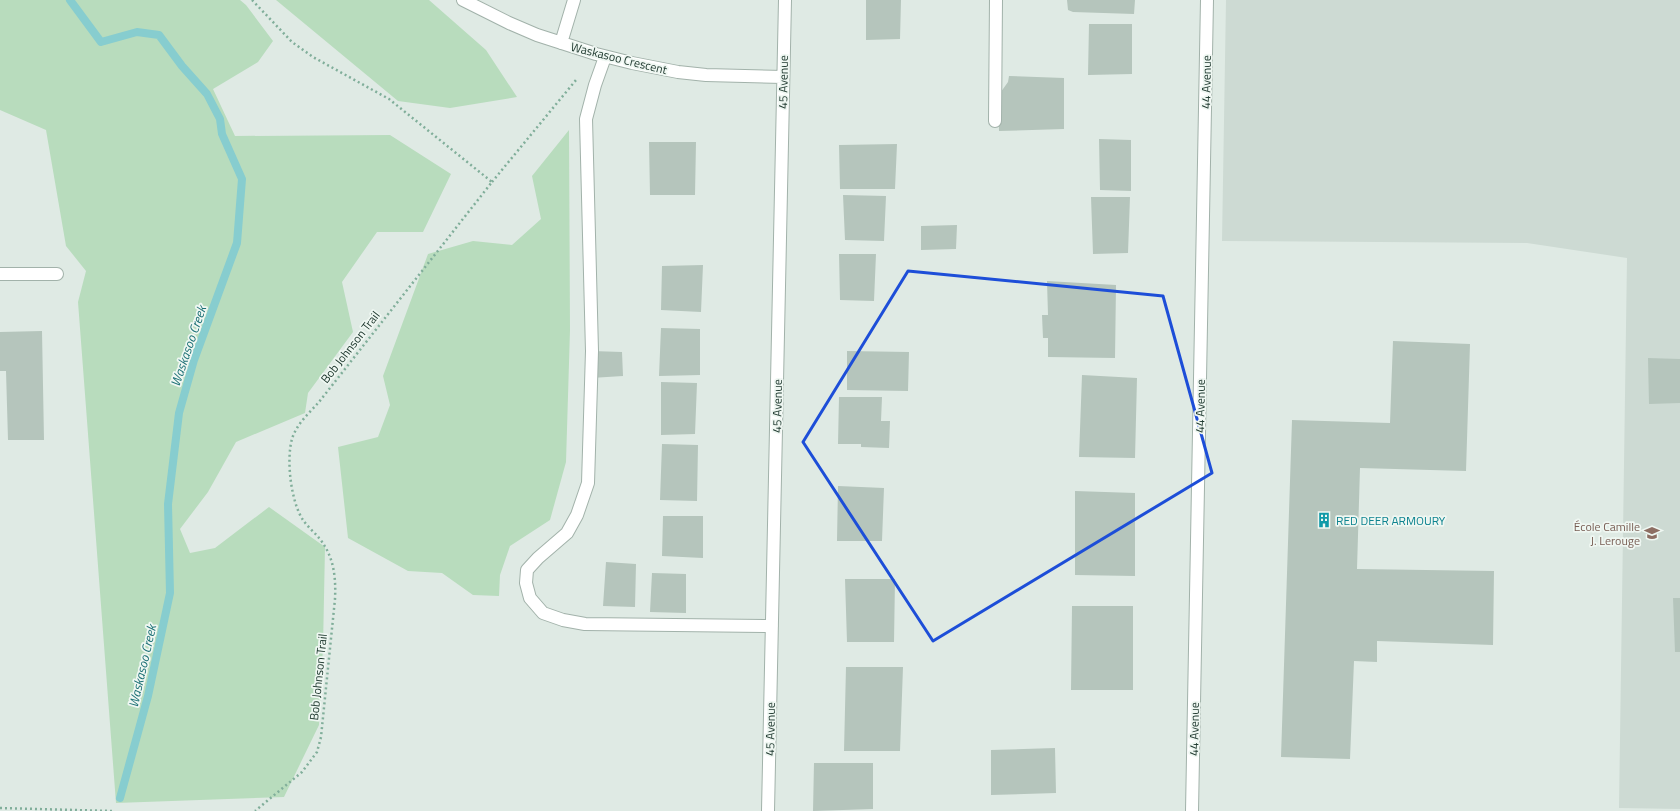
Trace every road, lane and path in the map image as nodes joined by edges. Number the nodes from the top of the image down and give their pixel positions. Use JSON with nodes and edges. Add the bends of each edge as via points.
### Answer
{"nodes":[{"id":1,"x":252,"y":0,"type":"edge"},
{"id":2,"x":463,"y":0,"type":"edge"},
{"id":3,"x":574,"y":0,"type":"edge"},
{"id":4,"x":785,"y":0,"type":"edge"},
{"id":5,"x":996,"y":0,"type":"edge"},
{"id":6,"x":1208,"y":0,"type":"edge"},
{"id":7,"x":561,"y":43,"type":"junction"},
{"id":8,"x":600,"y":55,"type":"junction"},
{"id":9,"x":783,"y":77,"type":"junction"},
{"id":10,"x":994,"y":120,"type":"dead end"},
{"id":11,"x":492,"y":182,"type":"junction"},
{"id":12,"x":0,"y":274,"type":"edge"},
{"id":13,"x":57,"y":274,"type":"dead end"},
{"id":14,"x":772,"y":626,"type":"junction"},
{"id":15,"x":0,"y":808,"type":"edge"},
{"id":16,"x":98,"y":811,"type":"edge"},
{"id":17,"x":112,"y":811,"type":"edge"},
{"id":18,"x":256,"y":811,"type":"edge"},
{"id":19,"x":768,"y":811,"type":"edge"},
{"id":20,"x":1192,"y":811,"type":"edge"}],
"edges":[{"from":1,"to":11,"type":"path","via":[[292,42],[313,57],[389,99]]},
{"from":2,"to":7,"type":"street","name":"Waskasoo Crescent","via":[[509,24]]},
{"from":3,"to":7,"type":"street"},
{"from":4,"to":9,"type":"street","name":"45 Avenue"},
{"from":5,"to":10,"type":"street"},
{"from":6,"to":20,"type":"street","name":"44 Avenue"},
{"from":7,"to":8,"type":"street","name":"Waskasoo Crescent"},
{"from":8,"to":9,"type":"street","name":"Waskasoo Crescent","via":[[678,72],[734,77]]},
{"from":8,"to":11,"type":"path","name":"Bob Johnson Trail"},
{"from":8,"to":14,"type":"street","via":[[586,119],[592,351],[588,483],[577,515],[567,533],[527,570],[526,584],[530,598],[543,613],[585,624]]},
{"from":9,"to":14,"type":"street","name":"45 Avenue"},
{"from":11,"to":18,"type":"path","name":"Bob Johnson Trail","via":[[319,402],[305,416],[292,438],[292,490],[302,519],[329,553],[335,581],[334,606],[321,737],[317,752],[302,772]]},
{"from":12,"to":13,"type":"street"},
{"from":14,"to":19,"type":"street","name":"45 Avenue"},
{"from":15,"to":16,"type":"path"},
{"from":16,"to":17,"type":"path"}]}
